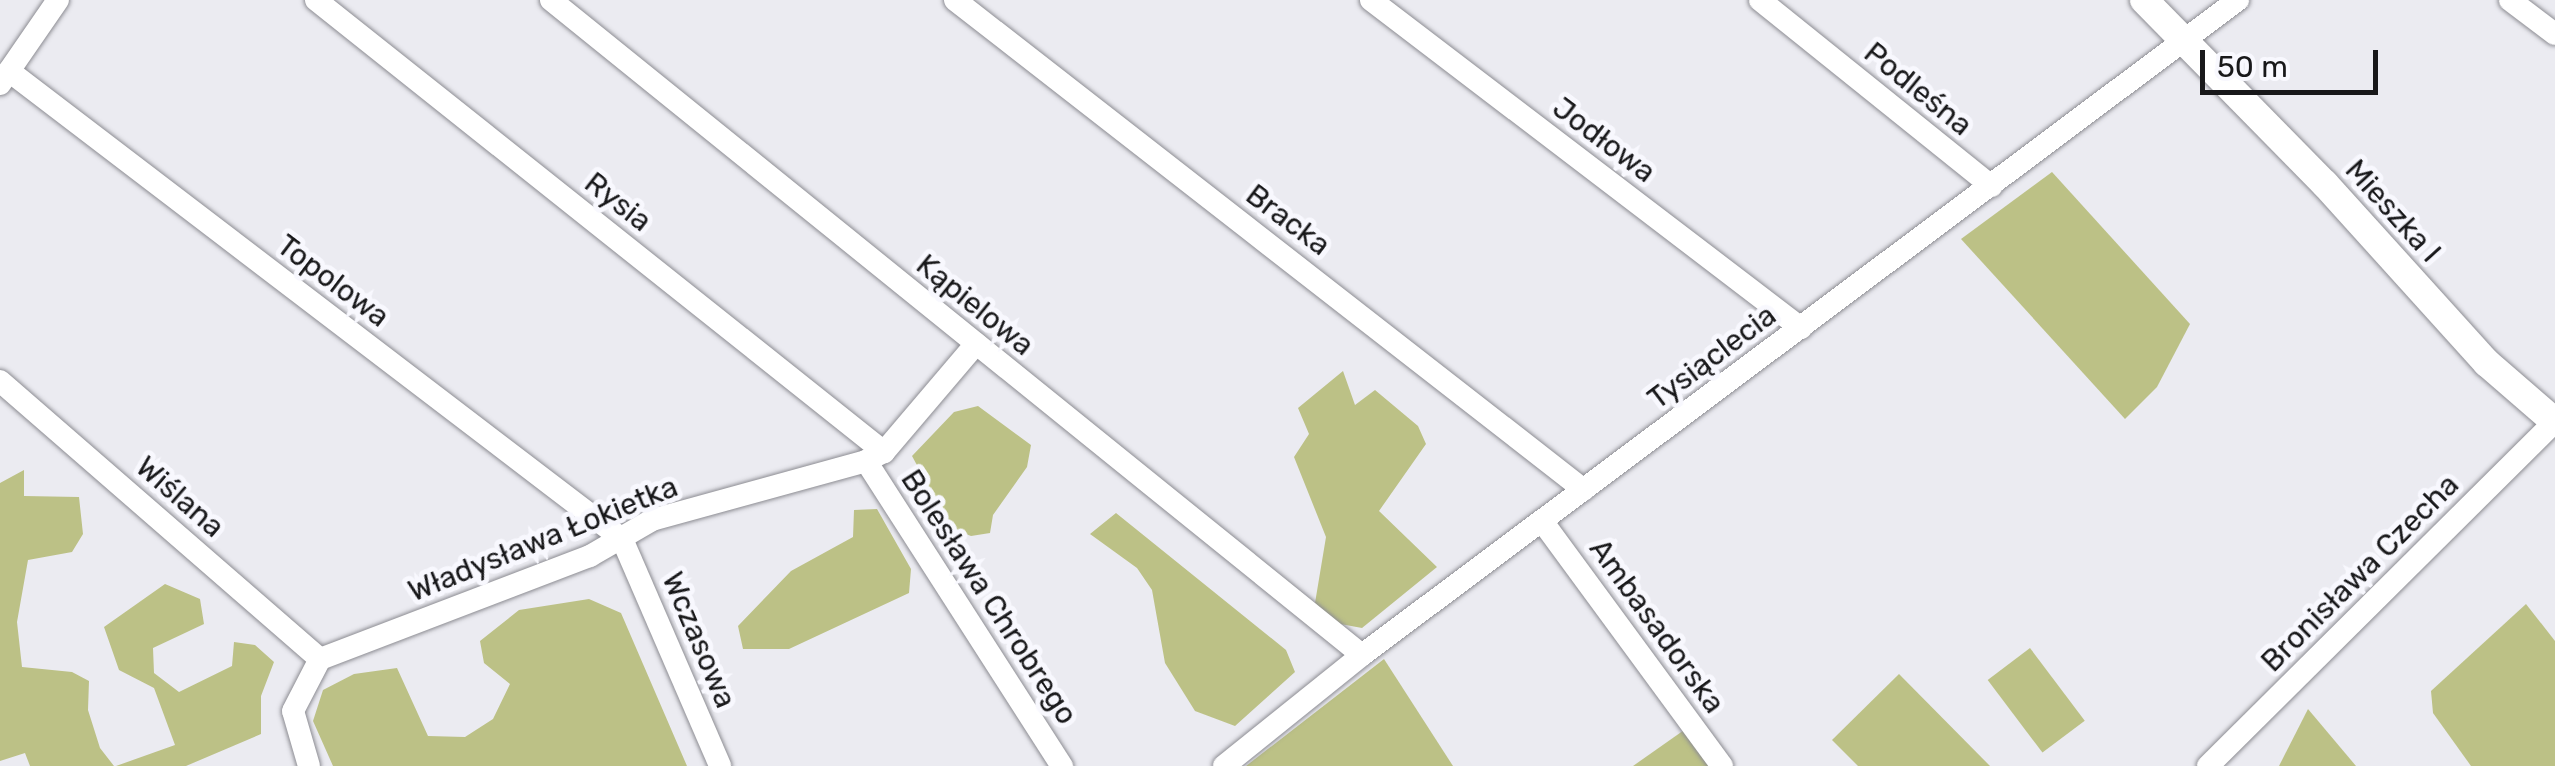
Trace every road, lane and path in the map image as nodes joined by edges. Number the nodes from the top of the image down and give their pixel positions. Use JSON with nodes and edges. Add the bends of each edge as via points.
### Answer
{"nodes":[{"id":1,"x":58,"y":0,"type":"edge"},
{"id":2,"x":316,"y":0,"type":"edge"},
{"id":3,"x":552,"y":0,"type":"edge"},
{"id":4,"x":955,"y":0,"type":"edge"},
{"id":5,"x":1371,"y":0,"type":"edge"},
{"id":6,"x":1760,"y":0,"type":"edge"},
{"id":7,"x":2144,"y":0,"type":"edge"},
{"id":8,"x":2238,"y":0,"type":"edge"},
{"id":9,"x":2510,"y":0,"type":"edge"},
{"id":10,"x":2555,"y":34,"type":"edge"},
{"id":11,"x":2186,"y":39,"type":"junction"},
{"id":12,"x":5,"y":77,"type":"edge"},
{"id":13,"x":1992,"y":186,"type":"junction"},
{"id":14,"x":1800,"y":328,"type":"junction"},
{"id":15,"x":976,"y":344,"type":"junction"},
{"id":16,"x":0,"y":381,"type":"edge"},
{"id":17,"x":2554,"y":422,"type":"edge"},
{"id":18,"x":875,"y":456,"type":"junction"},
{"id":19,"x":1584,"y":490,"type":"junction"},
{"id":20,"x":1542,"y":521,"type":"junction"},
{"id":21,"x":622,"y":538,"type":"junction"},
{"id":22,"x":1362,"y":655,"type":"junction"},
{"id":23,"x":320,"y":659,"type":"junction"},
{"id":24,"x":309,"y":766,"type":"edge"},
{"id":25,"x":720,"y":766,"type":"edge"},
{"id":26,"x":1062,"y":766,"type":"edge"},
{"id":27,"x":1224,"y":766,"type":"edge"},
{"id":28,"x":1722,"y":766,"type":"edge"},
{"id":29,"x":2208,"y":766,"type":"edge"}],
"edges":[{"from":1,"to":12,"type":"street"},
{"from":2,"to":18,"type":"street","name":"Rysia"},
{"from":3,"to":15,"type":"street","name":"Kąpielowa"},
{"from":4,"to":19,"type":"street","name":"Bracka"},
{"from":5,"to":14,"type":"street","name":"Jodłowa"},
{"from":6,"to":13,"type":"street","name":"Podleśna"},
{"from":7,"to":11,"type":"street","name":"Mieszka I"},
{"from":8,"to":11,"type":"street","name":"Tysiąclecia"},
{"from":9,"to":10,"type":"street"},
{"from":11,"to":13,"type":"street","name":"Tysiąclecia"},
{"from":11,"to":17,"type":"street","name":"Mieszka I","via":[[2487,363]]},
{"from":12,"to":21,"type":"street","name":"Topolowa"},
{"from":13,"to":14,"type":"street","name":"Tysiąclecia"},
{"from":14,"to":19,"type":"street","name":"Tysiąclecia"},
{"from":15,"to":18,"type":"street"},
{"from":15,"to":22,"type":"street","name":"Kąpielowa"},
{"from":16,"to":23,"type":"street","name":"Wiślana"},
{"from":17,"to":29,"type":"street","name":"Bronisława Czecha"},
{"from":18,"to":21,"type":"street","name":"Władysława Łokietka","via":[[652,520]]},
{"from":18,"to":26,"type":"street","name":"Bolesława Chrobrego","via":[[978,644]]},
{"from":19,"to":20,"type":"street","name":"Tysiąclecia"},
{"from":20,"to":22,"type":"street","name":"Tysiąclecia"},
{"from":20,"to":28,"type":"street","name":"Ambasadorska"},
{"from":21,"to":23,"type":"street","name":"Władysława Łokietka"},
{"from":21,"to":25,"type":"street","name":"Wczasowa"},
{"from":22,"to":27,"type":"street","name":"Tysiąclecia"},
{"from":23,"to":24,"type":"street","via":[[293,711]]}]}
